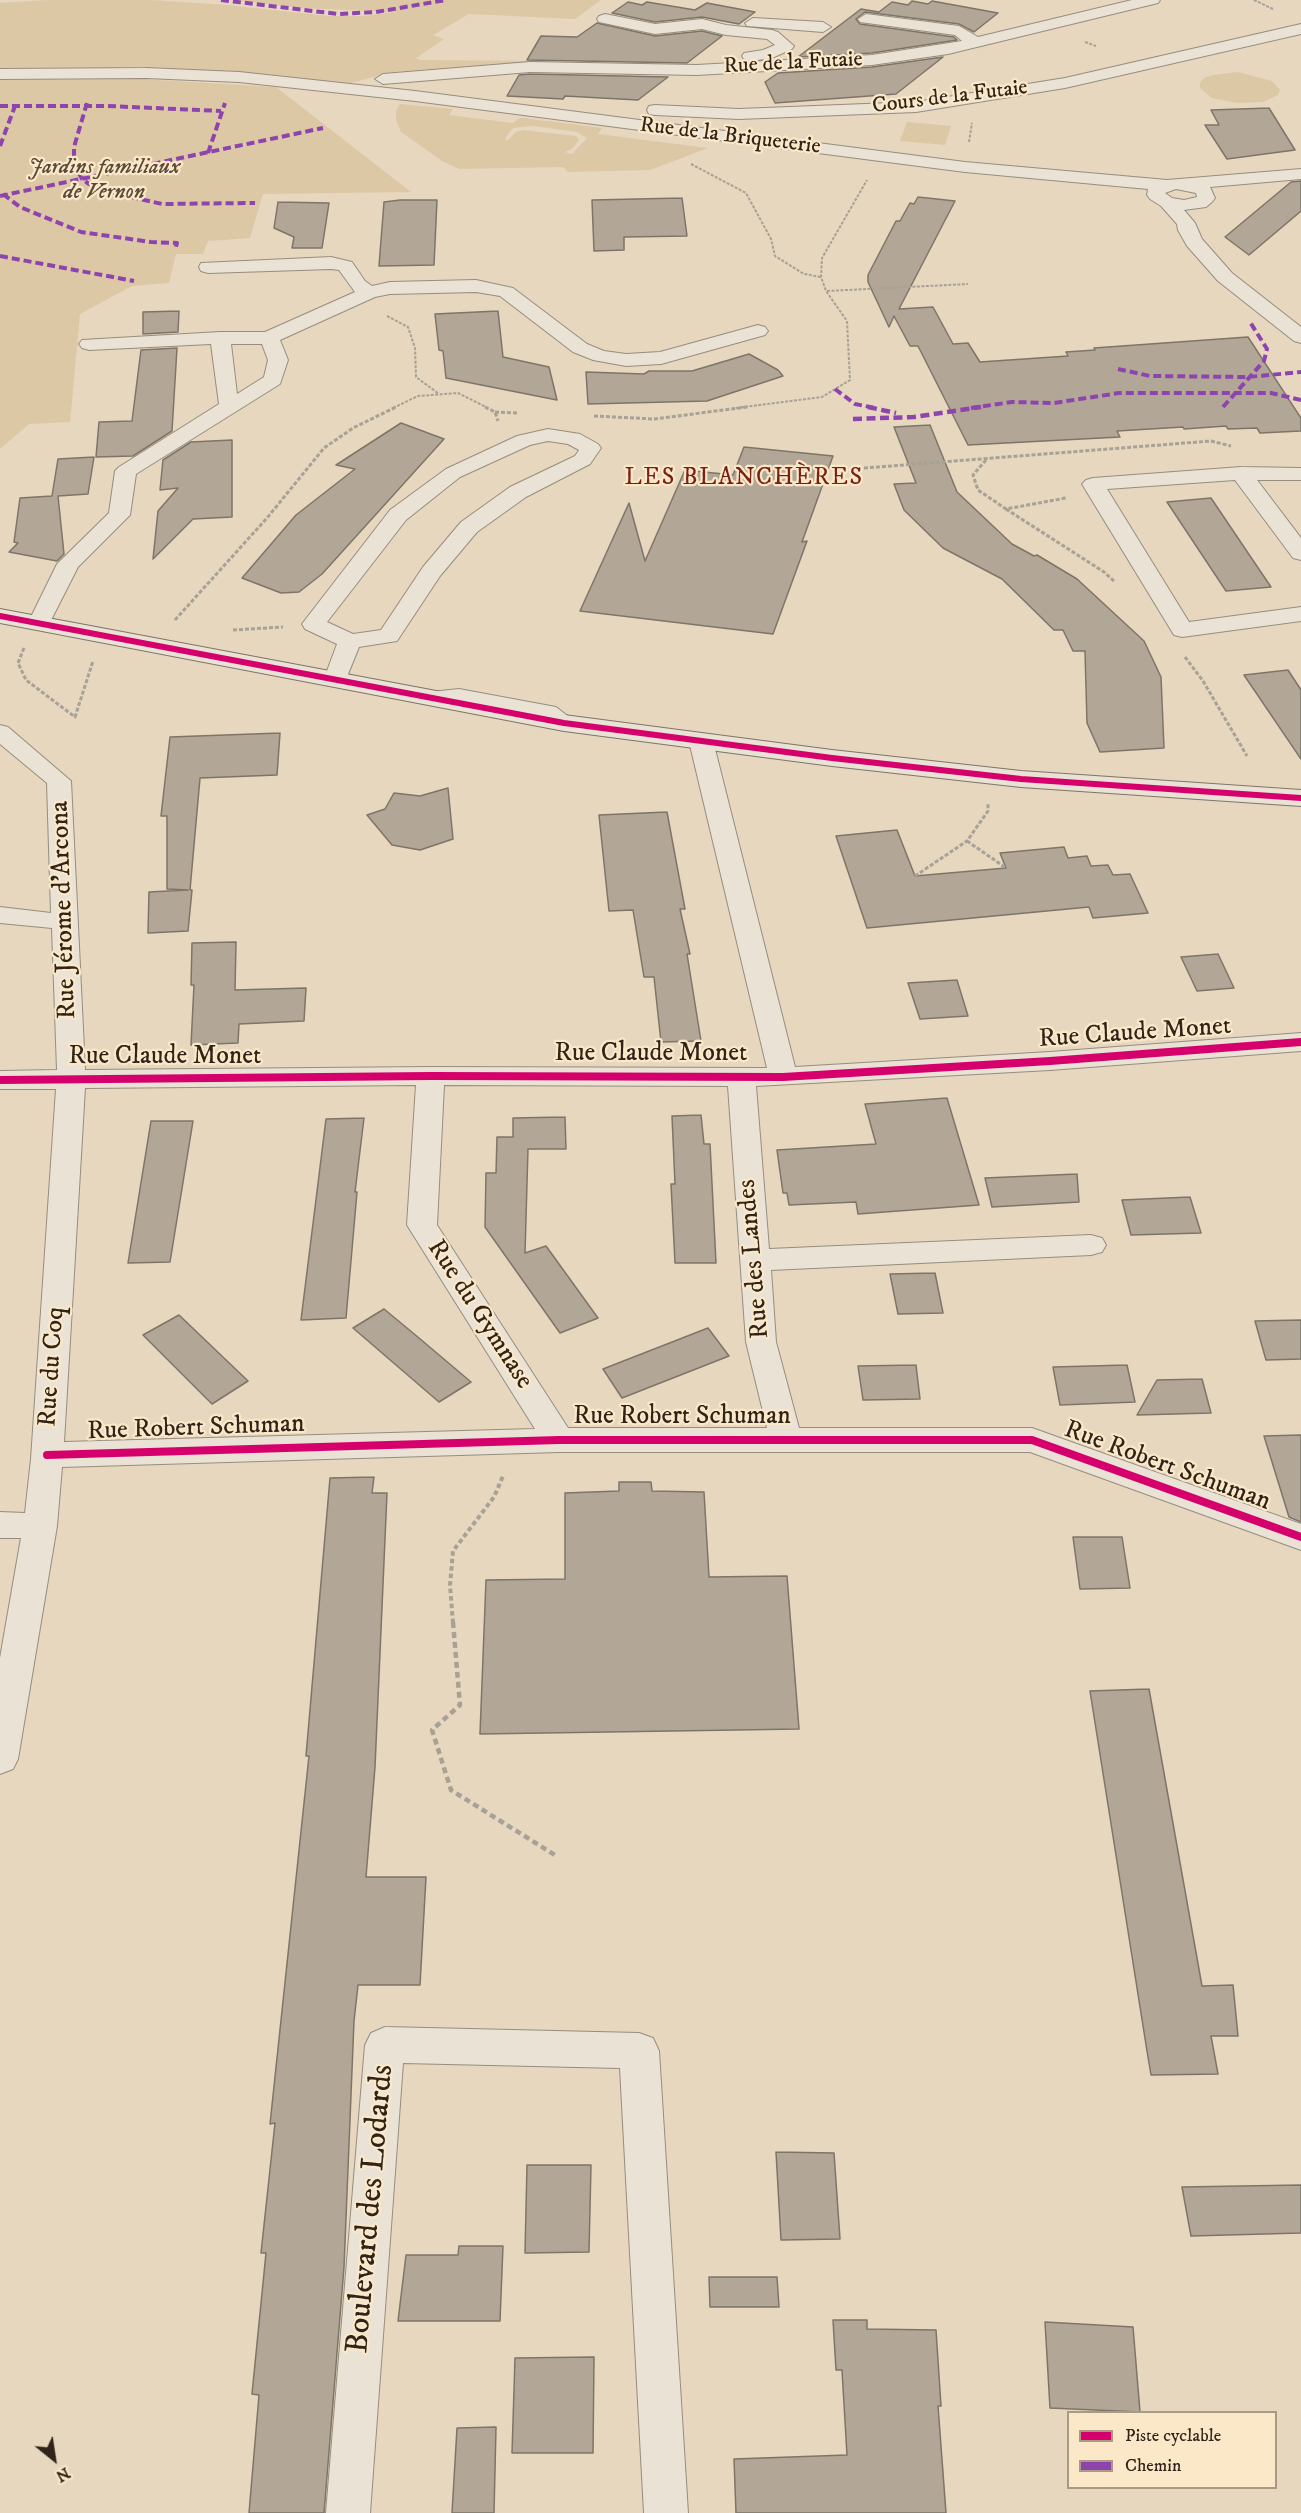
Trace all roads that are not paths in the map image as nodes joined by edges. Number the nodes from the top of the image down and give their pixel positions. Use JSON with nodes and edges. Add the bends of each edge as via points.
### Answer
{"nodes":[{"id":1,"x":1152,"y":0,"type":"edge"},
{"id":2,"x":605,"y":19,"type":"dead end"},
{"id":3,"x":866,"y":19,"type":"dead end"},
{"id":4,"x":702,"y":24,"type":"junction"},
{"id":5,"x":823,"y":27,"type":"dead end"},
{"id":6,"x":1301,"y":29,"type":"edge"},
{"id":7,"x":975,"y":42,"type":"junction"},
{"id":8,"x":697,"y":70,"type":"junction"},
{"id":9,"x":0,"y":74,"type":"edge"},
{"id":10,"x":428,"y":76,"type":"junction"},
{"id":11,"x":356,"y":90,"type":"junction"},
{"id":12,"x":415,"y":96,"type":"junction"},
{"id":13,"x":594,"y":107,"type":"dead end"},
{"id":14,"x":1301,"y":174,"type":"edge"},
{"id":15,"x":1262,"y":178,"type":"junction"},
{"id":16,"x":1168,"y":192,"type":"junction"},
{"id":17,"x":1203,"y":199,"type":"junction"},
{"id":18,"x":1185,"y":223,"type":"junction"},
{"id":19,"x":208,"y":267,"type":"dead end"},
{"id":20,"x":362,"y":296,"type":"junction"},
{"id":21,"x":1301,"y":316,"type":"edge"},
{"id":22,"x":1278,"y":317,"type":"junction"},
{"id":23,"x":758,"y":331,"type":"dead end"},
{"id":24,"x":1301,"y":337,"type":"edge"},
{"id":25,"x":269,"y":338,"type":"junction"},
{"id":26,"x":220,"y":339,"type":"junction"},
{"id":27,"x":89,"y":344,"type":"dead end"},
{"id":28,"x":229,"y":406,"type":"junction"},
{"id":29,"x":1241,"y":473,"type":"junction"},
{"id":30,"x":1301,"y":474,"type":"edge"},
{"id":31,"x":1301,"y":553,"type":"edge"},
{"id":32,"x":1301,"y":614,"type":"edge"},
{"id":33,"x":0,"y":616,"type":"edge"},
{"id":34,"x":32,"y":633,"type":"junction"},
{"id":35,"x":350,"y":641,"type":"junction"},
{"id":36,"x":336,"y":679,"type":"junction"},
{"id":37,"x":0,"y":732,"type":"edge"},
{"id":38,"x":701,"y":741,"type":"junction"},
{"id":39,"x":1301,"y":798,"type":"edge"},
{"id":40,"x":0,"y":915,"type":"edge"},
{"id":41,"x":66,"y":922,"type":"junction"},
{"id":42,"x":1301,"y":1042,"type":"edge"},
{"id":43,"x":431,"y":1076,"type":"junction"},
{"id":44,"x":741,"y":1076,"type":"junction"},
{"id":45,"x":783,"y":1077,"type":"junction"},
{"id":46,"x":0,"y":1080,"type":"edge"},
{"id":47,"x":72,"y":1080,"type":"junction"},
{"id":48,"x":1091,"y":1245,"type":"dead end"},
{"id":49,"x":755,"y":1260,"type":"junction"},
{"id":50,"x":786,"y":1438,"type":"junction"},
{"id":51,"x":559,"y":1440,"type":"junction"},
{"id":52,"x":47,"y":1455,"type":"junction"},
{"id":53,"x":0,"y":1526,"type":"edge"},
{"id":54,"x":40,"y":1526,"type":"junction"},
{"id":55,"x":1301,"y":1537,"type":"edge"},
{"id":56,"x":0,"y":1759,"type":"edge"},
{"id":57,"x":348,"y":2513,"type":"edge"},
{"id":58,"x":666,"y":2513,"type":"edge"}],
"edges":[{"from":1,"to":7,"type":"street","name":"Rue de la Futaie"},
{"from":2,"to":4,"type":"street","via":[[655,29]]},
{"from":3,"to":7,"type":"street","via":[[959,31]]},
{"from":4,"to":5,"type":"street"},
{"from":4,"to":8,"type":"street","via":[[772,35],[786,46],[766,55],[711,60]]},
{"from":6,"to":13,"type":"street","name":"Cours de la Futaie","via":[[1065,83],[916,107],[739,114]]},
{"from":7,"to":8,"type":"street","name":"Rue de la Futaie","via":[[872,60]]},
{"from":8,"to":10,"type":"street","name":"Rue de la Futaie","via":[[530,67]]},
{"from":9,"to":11,"type":"street","name":"Rue de la Briqueterie","via":[[238,77]]},
{"from":10,"to":11,"type":"street","name":"Rue de la Futaie","via":[[385,78]]},
{"from":10,"to":12,"type":"street"},
{"from":11,"to":12,"type":"street","name":"Rue de la Briqueterie"},
{"from":12,"to":16,"type":"street","name":"Rue de la Briqueterie","via":[[965,167],[1104,179]]},
{"from":14,"to":15,"type":"street","name":"Rue de la Briqueterie"},
{"from":15,"to":16,"type":"street","name":"Rue de la Briqueterie"},
{"from":15,"to":17,"type":"street","name":"Rue de la Briqueterie"},
{"from":16,"to":17,"type":"street","name":"Rue de la Briqueterie","via":[[1184,205]]},
{"from":16,"to":17,"type":"street","via":[[1202,189]]},
{"from":16,"to":18,"type":"street"},
{"from":17,"to":18,"type":"street"},
{"from":18,"to":22,"type":"street","via":[[1194,242],[1225,277]]},
{"from":19,"to":20,"type":"street","via":[[331,263],[345,266]]},
{"from":20,"to":23,"type":"street","via":[[390,288],[476,286],[506,292],[580,348],[626,360],[661,358]]},
{"from":20,"to":25,"type":"street"},
{"from":21,"to":22,"type":"street"},
{"from":22,"to":24,"type":"street"},
{"from":25,"to":26,"type":"street"},
{"from":25,"to":28,"type":"street","via":[[278,360],[273,380]]},
{"from":26,"to":27,"type":"street"},
{"from":26,"to":28,"type":"street"},
{"from":28,"to":34,"type":"street","via":[[126,471],[118,515],[68,564]]},
{"from":29,"to":30,"type":"street"},
{"from":29,"to":31,"type":"street"},
{"from":29,"to":32,"type":"street","via":[[1093,484],[1182,630]]},
{"from":33,"to":34,"type":"street"},
{"from":34,"to":36,"type":"street","via":[[107,637]]},
{"from":35,"to":35,"type":"street","via":[[313,624],[398,515],[453,473],[524,440],[548,435],[573,438],[591,448],[583,460],[518,492],[469,527],[431,572],[389,636]]},
{"from":35,"to":36,"type":"street"},
{"from":36,"to":38,"type":"street","via":[[572,724]]},
{"from":37,"to":41,"type":"street","name":"Rue Jérome d'Arcona","via":[[59,781]]},
{"from":38,"to":39,"type":"street","via":[[987,775]]},
{"from":38,"to":45,"type":"street"},
{"from":40,"to":41,"type":"street"},
{"from":41,"to":47,"type":"street","name":"Rue Jérome d'Arcona"},
{"from":42,"to":45,"type":"street","name":"Rue Claude Monet"},
{"from":43,"to":44,"type":"street","name":"Rue Claude Monet"},
{"from":43,"to":47,"type":"street","name":"Rue Claude Monet"},
{"from":43,"to":51,"type":"street","name":"Rue du Gymnase","via":[[422,1226]]},
{"from":44,"to":45,"type":"street","name":"Rue Claude Monet"},
{"from":44,"to":49,"type":"street","name":"Rue des Landes"},
{"from":46,"to":47,"type":"street","name":"Rue Claude Monet"},
{"from":47,"to":52,"type":"street","name":"Rue du Coq"},
{"from":48,"to":49,"type":"street"},
{"from":49,"to":50,"type":"street","name":"Rue des Landes","via":[[761,1342]]},
{"from":50,"to":51,"type":"street","name":"Rue Robert Schuman"},
{"from":50,"to":55,"type":"street","name":"Rue Robert Schuman","via":[[1032,1440]]},
{"from":51,"to":52,"type":"street","name":"Rue Robert Schuman"},
{"from":52,"to":54,"type":"street","name":"Rue du Coq"},
{"from":53,"to":54,"type":"street"},
{"from":54,"to":56,"type":"street","name":"Rue du Coq"},
{"from":57,"to":58,"type":"street","name":"Boulevard des Lodards","via":[[385,2045],[639,2052]]}]}
